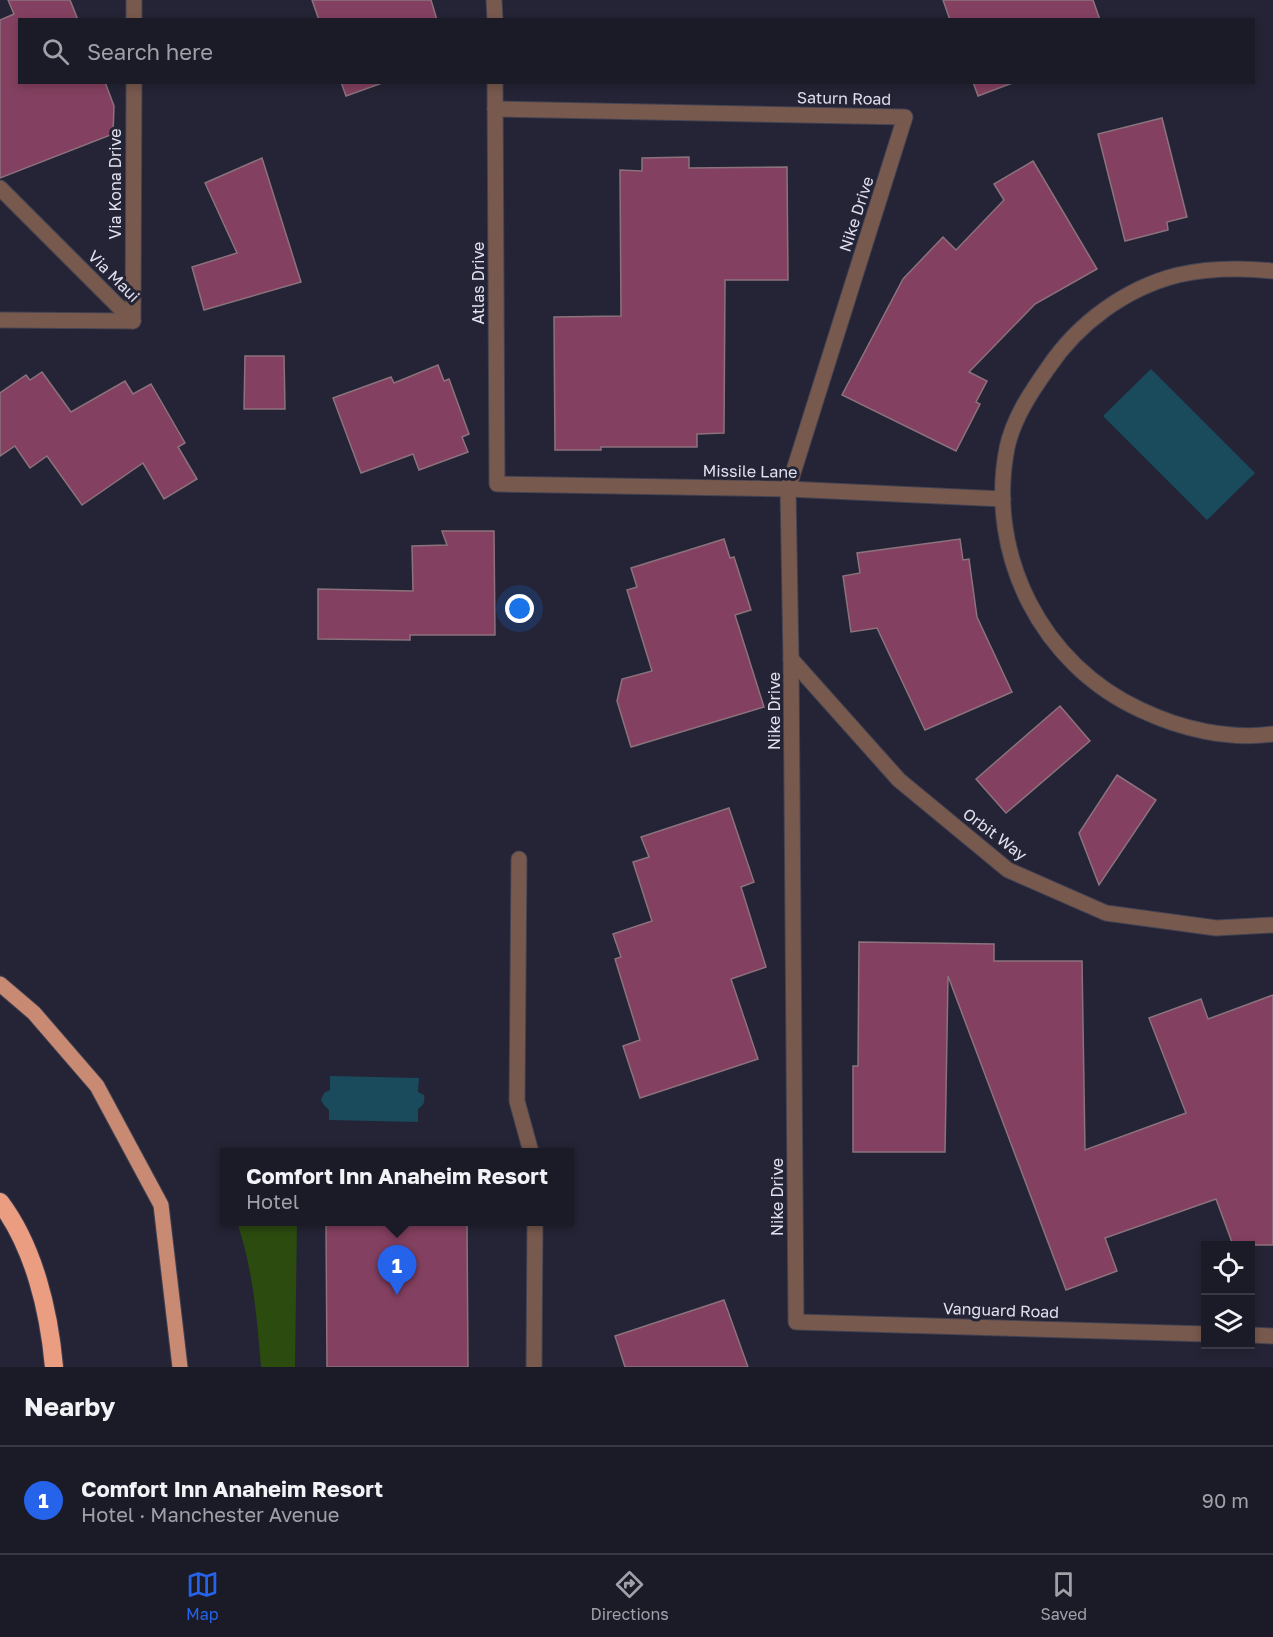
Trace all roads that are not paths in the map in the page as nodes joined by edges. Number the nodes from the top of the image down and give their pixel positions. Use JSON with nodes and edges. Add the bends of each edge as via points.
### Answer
{"nodes":[{"id":1,"x":134,"y":0,"type":"edge"},
{"id":2,"x":494,"y":0,"type":"edge"},
{"id":3,"x":134,"y":18,"type":"edge"},
{"id":4,"x":495,"y":18,"type":"edge"},
{"id":5,"x":134,"y":84,"type":"edge"},
{"id":6,"x":495,"y":84,"type":"edge"},
{"id":7,"x":495,"y":109,"type":"junction"},
{"id":8,"x":905,"y":117,"type":"joint"},
{"id":9,"x":0,"y":188,"type":"edge"},
{"id":10,"x":1273,"y":271,"type":"edge"},
{"id":11,"x":0,"y":320,"type":"edge"},
{"id":12,"x":133,"y":321,"type":"junction"},
{"id":13,"x":497,"y":484,"type":"joint"},
{"id":14,"x":788,"y":489,"type":"junction"},
{"id":15,"x":1003,"y":500,"type":"junction"},
{"id":16,"x":791,"y":659,"type":"junction"},
{"id":17,"x":1273,"y":734,"type":"edge"},
{"id":18,"x":519,"y":859,"type":"dead end"},
{"id":19,"x":1273,"y":924,"type":"edge"},
{"id":20,"x":0,"y":984,"type":"edge"},
{"id":21,"x":530,"y":1148,"type":"edge"},
{"id":22,"x":0,"y":1202,"type":"edge"},
{"id":23,"x":535,"y":1226,"type":"edge"},
{"id":24,"x":796,"y":1322,"type":"joint"},
{"id":25,"x":1201,"y":1334,"type":"edge"},
{"id":26,"x":1255,"y":1335,"type":"edge"},
{"id":27,"x":1273,"y":1336,"type":"edge"},
{"id":28,"x":54,"y":1367,"type":"edge"},
{"id":29,"x":180,"y":1367,"type":"edge"},
{"id":30,"x":534,"y":1367,"type":"edge"}],
"edges":[{"from":1,"to":3,"type":"street"},
{"from":2,"to":4,"type":"street"},
{"from":5,"to":12,"type":"street","name":"Via Kona Drive"},
{"from":6,"to":7,"type":"street","name":"Atlas Drive"},
{"from":7,"to":8,"type":"street","name":"Saturn Road"},
{"from":7,"to":13,"type":"street","name":"Atlas Drive"},
{"from":8,"to":14,"type":"street","name":"Nike Drive"},
{"from":9,"to":12,"type":"street","name":"Via Maui"},
{"from":10,"to":15,"type":"street","via":[[1213,270],[1178,275],[1141,288],[1078,331],[1056,356],[1018,416],[1008,446]]},
{"from":11,"to":12,"type":"street","name":"Via Maui"},
{"from":13,"to":14,"type":"street","name":"Missile Lane"},
{"from":14,"to":15,"type":"street","name":"Missile Lane"},
{"from":14,"to":16,"type":"street","name":"Nike Drive"},
{"from":15,"to":17,"type":"street","via":[[1011,558],[1036,617],[1055,645],[1102,689],[1160,719],[1193,729]]},
{"from":16,"to":19,"type":"street","name":"Orbit Way","via":[[899,780],[1008,870],[1106,913],[1216,928]]},
{"from":16,"to":24,"type":"street","name":"Nike Drive"},
{"from":18,"to":21,"type":"street","via":[[517,1101]]},
{"from":20,"to":29,"type":"main road","via":[[34,1013],[97,1086],[161,1205]]},
{"from":22,"to":28,"type":"highway","via":[[35,1274]]},
{"from":23,"to":30,"type":"street"},
{"from":24,"to":25,"type":"street","name":"Vanguard Road"},
{"from":26,"to":27,"type":"street"}]}
